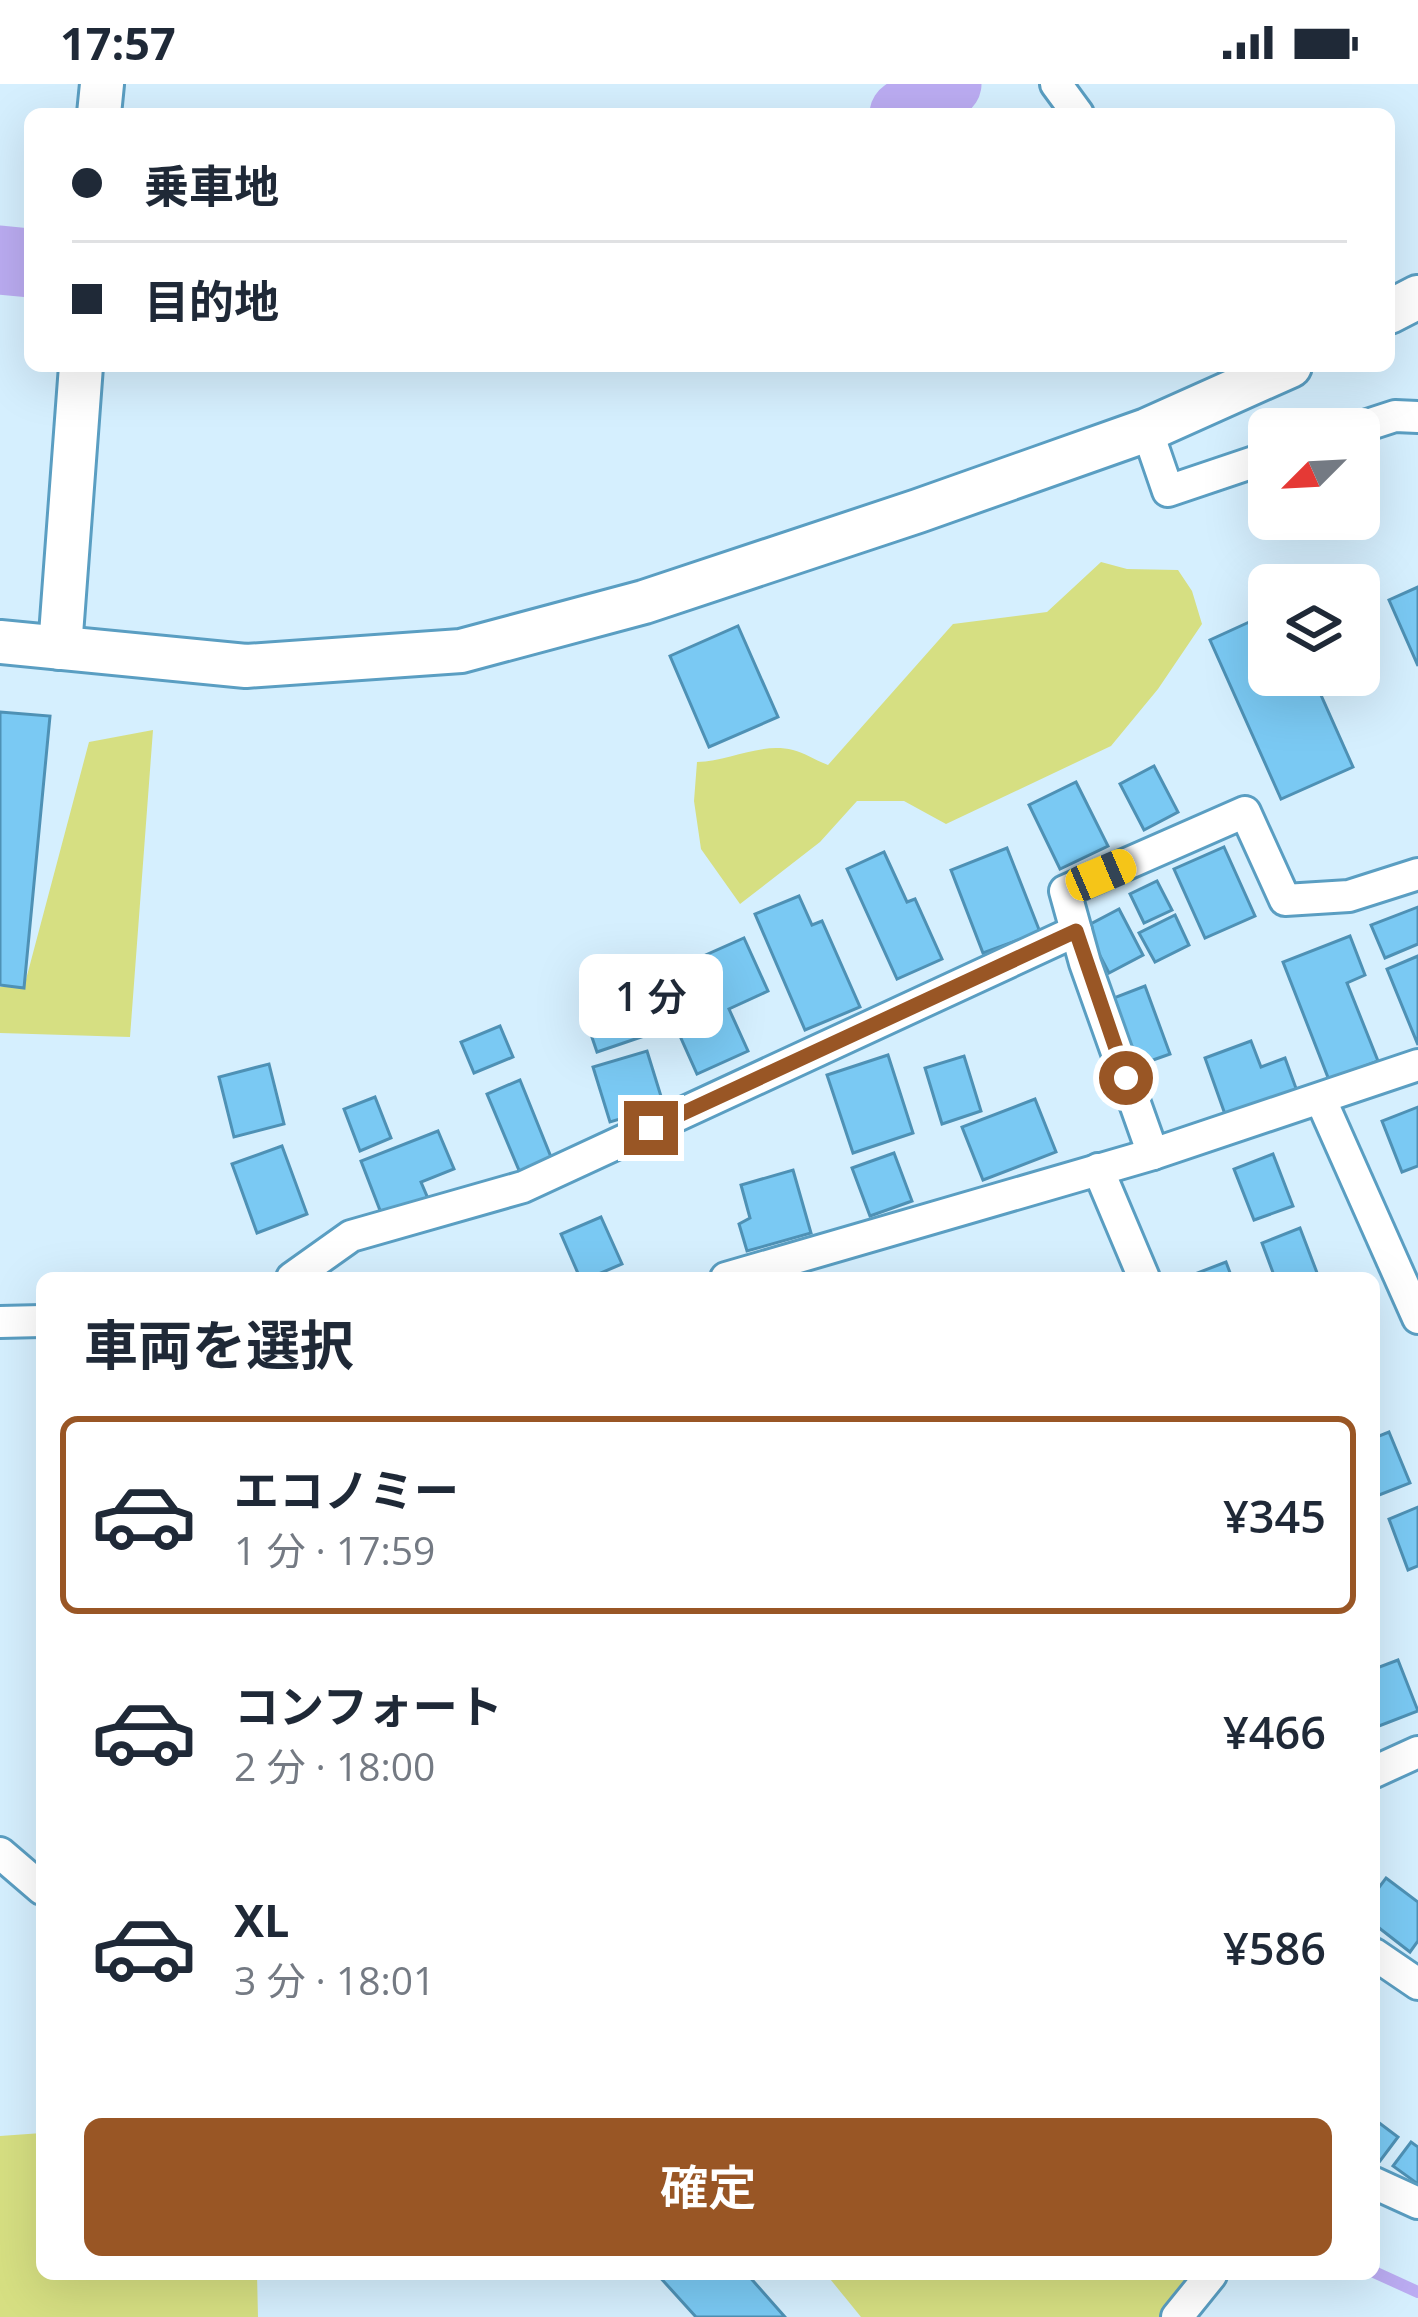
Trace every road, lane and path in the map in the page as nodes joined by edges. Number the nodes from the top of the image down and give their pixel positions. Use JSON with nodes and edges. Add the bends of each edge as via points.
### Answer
{"nodes":[{"id":1,"x":81,"y":372,"type":"edge"},
{"id":2,"x":1268,"y":372,"type":"edge"},
{"id":3,"x":1418,"y":417,"type":"edge"},
{"id":4,"x":1380,"y":421,"type":"edge"},
{"id":5,"x":1147,"y":430,"type":"junction"},
{"id":6,"x":1248,"y":465,"type":"edge"},
{"id":7,"x":0,"y":642,"type":"edge"},
{"id":8,"x":60,"y":648,"type":"junction"},
{"id":9,"x":1418,"y":874,"type":"edge"},
{"id":10,"x":1076,"y":931,"type":"junction"},
{"id":11,"x":1418,"y":1065,"type":"edge"},
{"id":12,"x":1322,"y":1100,"type":"junction"},
{"id":13,"x":1153,"y":1154,"type":"junction"},
{"id":14,"x":1098,"y":1168,"type":"junction"},
{"id":15,"x":300,"y":1272,"type":"edge"},
{"id":16,"x":746,"y":1272,"type":"edge"},
{"id":17,"x":1141,"y":1272,"type":"edge"},
{"id":18,"x":1418,"y":1318,"type":"edge"},
{"id":19,"x":36,"y":1321,"type":"edge"},
{"id":20,"x":0,"y":1322,"type":"edge"},
{"id":21,"x":1418,"y":1752,"type":"edge"},
{"id":22,"x":1380,"y":1769,"type":"edge"},
{"id":23,"x":0,"y":1853,"type":"edge"},
{"id":24,"x":36,"y":1884,"type":"edge"},
{"id":25,"x":1380,"y":1958,"type":"edge"},
{"id":26,"x":1418,"y":1984,"type":"edge"},
{"id":27,"x":1380,"y":2186,"type":"edge"},
{"id":28,"x":1418,"y":2204,"type":"edge"},
{"id":29,"x":1207,"y":2280,"type":"edge"},
{"id":30,"x":1177,"y":2317,"type":"edge"}],
"edges":[{"from":1,"to":8,"type":"street"},
{"from":2,"to":5,"type":"street"},
{"from":3,"to":4,"type":"street"},
{"from":5,"to":6,"type":"street","via":[[1168,491]]},
{"from":5,"to":8,"type":"street","via":[[644,602],[461,651],[246,667]]},
{"from":7,"to":8,"type":"street"},
{"from":9,"to":10,"type":"street","via":[[1349,896],[1286,900],[1245,812],[1065,891]]},
{"from":10,"to":13,"type":"street"},
{"from":10,"to":15,"type":"street","via":[[523,1187],[351,1236]]},
{"from":11,"to":12,"type":"street"},
{"from":12,"to":13,"type":"street"},
{"from":12,"to":18,"type":"street"},
{"from":13,"to":14,"type":"street"},
{"from":14,"to":16,"type":"street"},
{"from":14,"to":17,"type":"street"},
{"from":19,"to":20,"type":"street"},
{"from":21,"to":22,"type":"street"},
{"from":23,"to":24,"type":"street"},
{"from":25,"to":26,"type":"street"},
{"from":27,"to":28,"type":"street"},
{"from":29,"to":30,"type":"street"}]}
